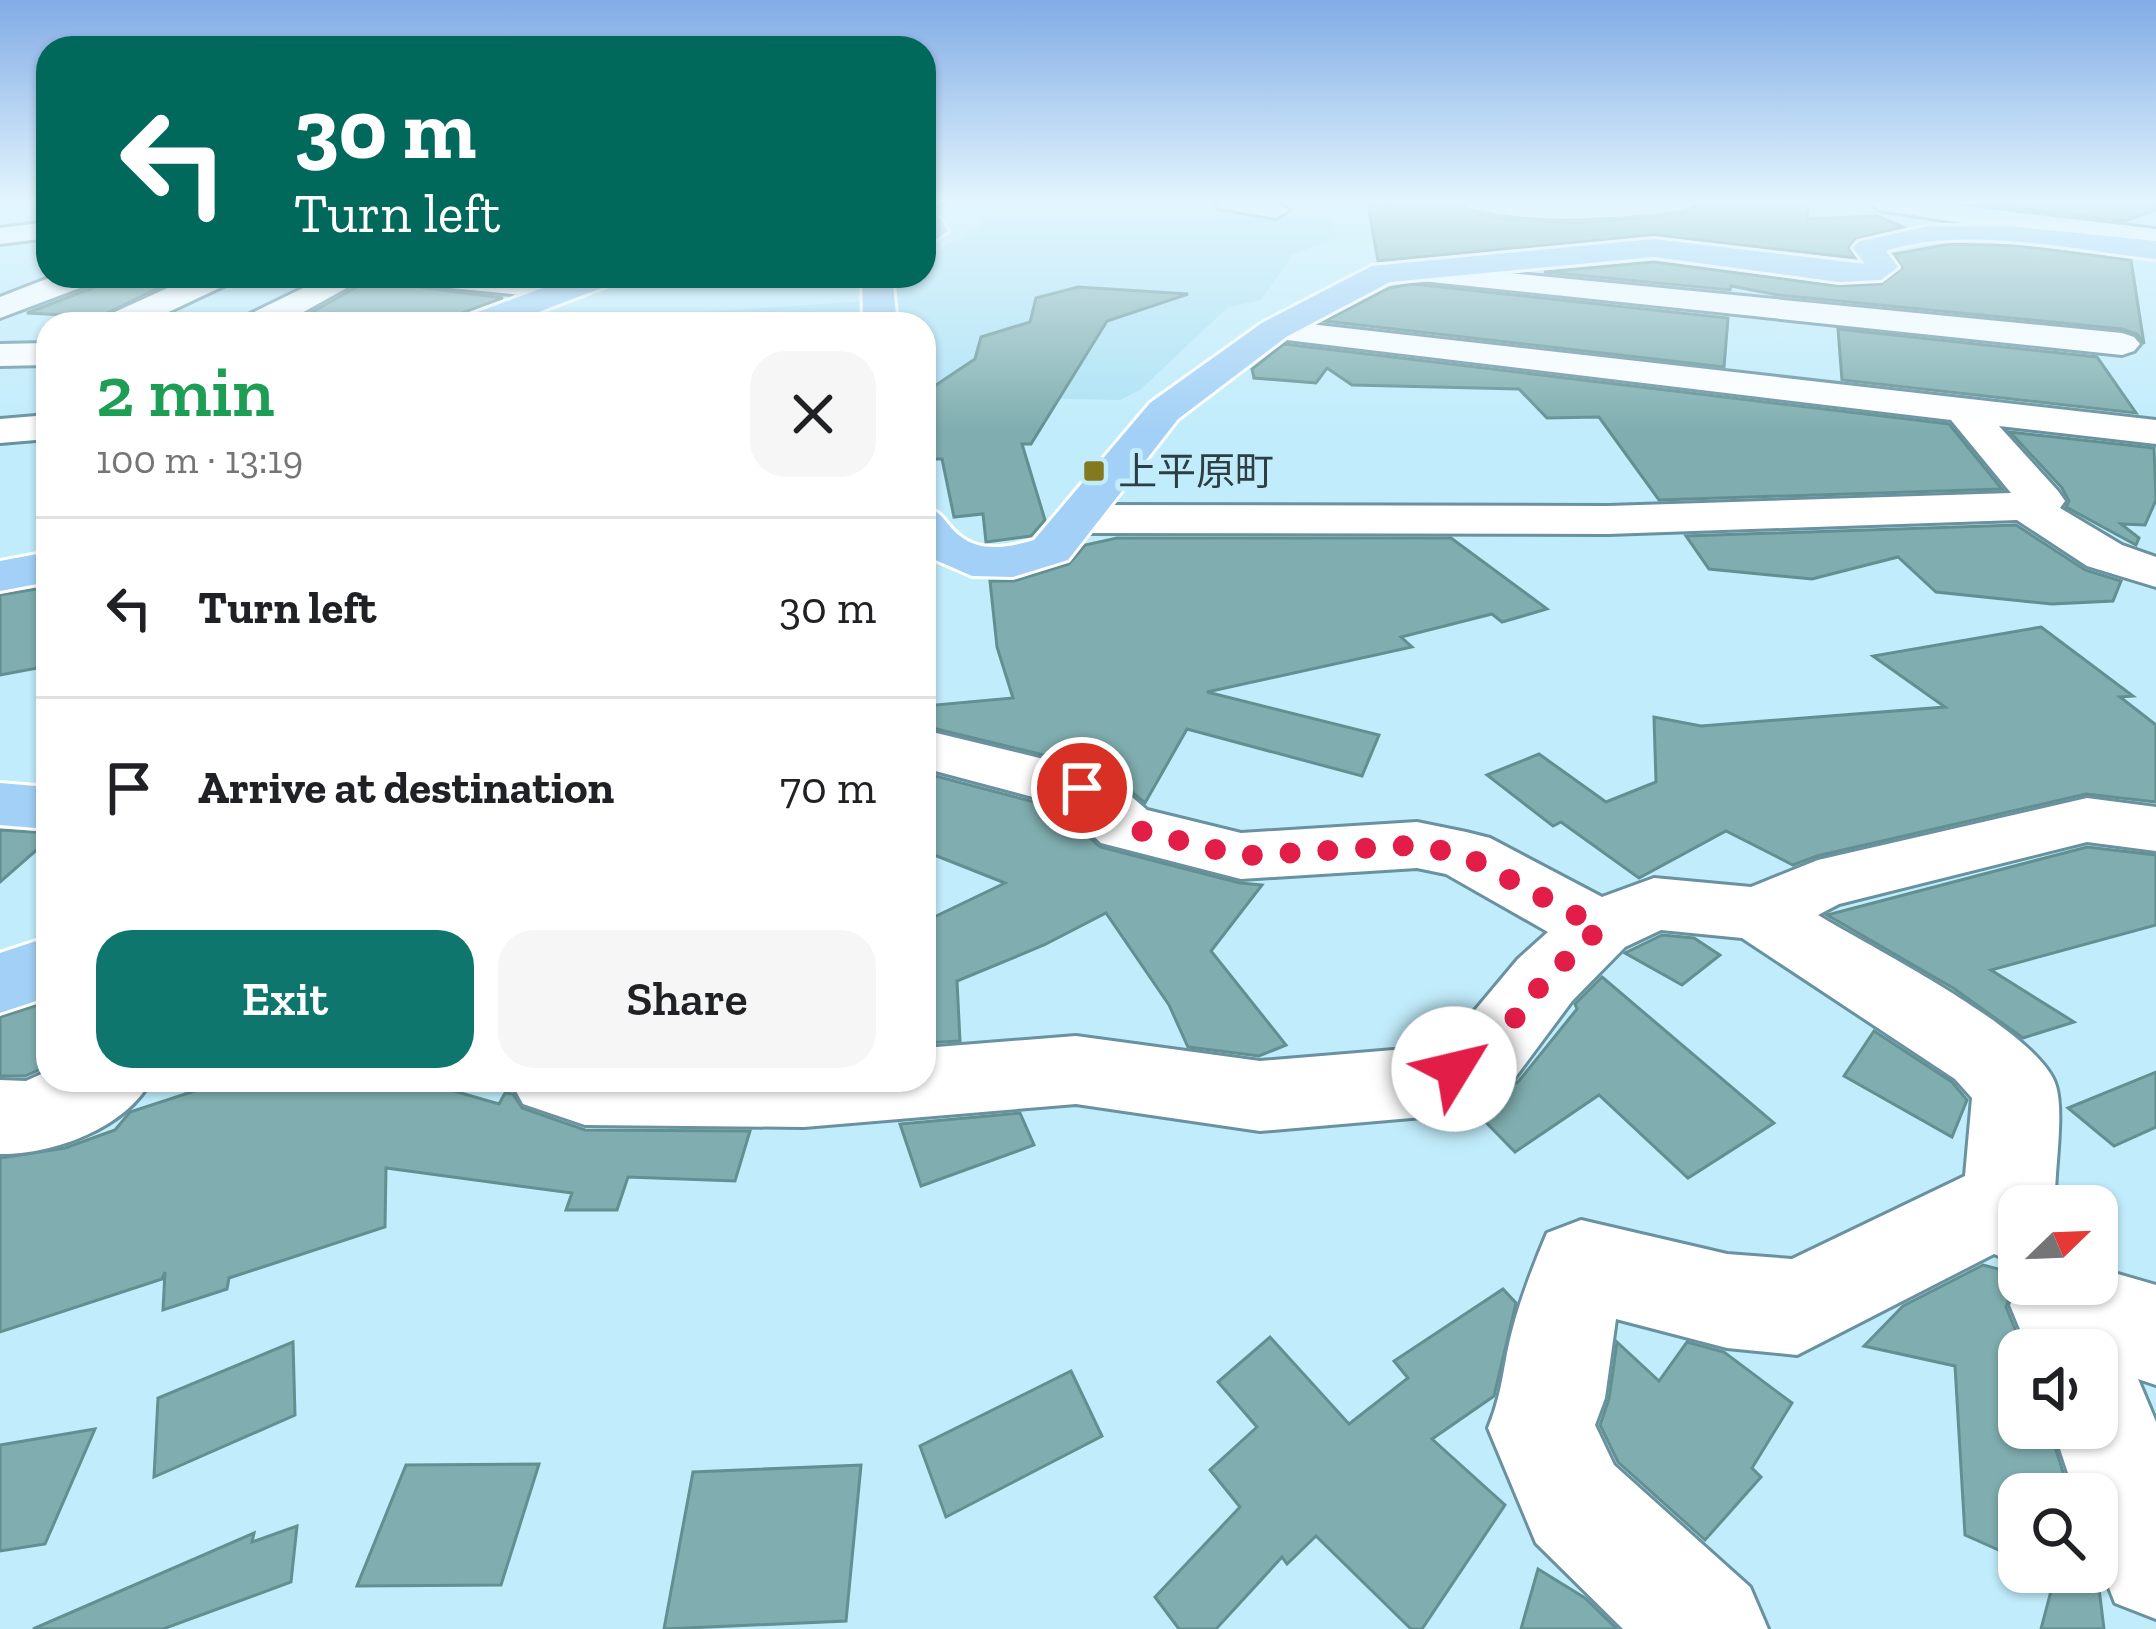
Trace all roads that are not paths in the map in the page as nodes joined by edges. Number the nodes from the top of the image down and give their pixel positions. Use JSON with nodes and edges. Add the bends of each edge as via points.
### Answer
{"nodes":[{"id":1,"x":1373,"y":278,"type":"edge"},
{"id":2,"x":1467,"y":278,"type":"edge"},
{"id":3,"x":51,"y":288,"type":"edge"},
{"id":4,"x":193,"y":288,"type":"edge"},
{"id":5,"x":329,"y":288,"type":"edge"},
{"id":6,"x":460,"y":288,"type":"edge"},
{"id":7,"x":542,"y":288,"type":"edge"},
{"id":8,"x":568,"y":288,"type":"edge"},
{"id":9,"x":562,"y":290,"type":"junction"},
{"id":10,"x":0,"y":308,"type":"edge"},
{"id":11,"x":142,"y":312,"type":"edge"},
{"id":12,"x":280,"y":312,"type":"edge"},
{"id":13,"x":423,"y":312,"type":"edge"},
{"id":14,"x":506,"y":312,"type":"edge"},
{"id":15,"x":1274,"y":330,"type":"junction"},
{"id":16,"x":2031,"y":333,"type":"junction"},
{"id":17,"x":2122,"y":344,"type":"dead end"},
{"id":18,"x":36,"y":354,"type":"edge"},
{"id":19,"x":0,"y":355,"type":"edge"},
{"id":20,"x":1962,"y":408,"type":"junction"},
{"id":21,"x":2086,"y":424,"type":"junction"},
{"id":22,"x":36,"y":428,"type":"edge"},
{"id":23,"x":0,"y":431,"type":"edge"},
{"id":24,"x":2156,"y":431,"type":"edge"},
{"id":25,"x":2027,"y":506,"type":"junction"},
{"id":26,"x":1081,"y":518,"type":"junction"},
{"id":27,"x":936,"y":535,"type":"edge"},
{"id":28,"x":36,"y":569,"type":"edge"},
{"id":29,"x":2156,"y":572,"type":"edge"},
{"id":30,"x":0,"y":576,"type":"edge"},
{"id":31,"x":936,"y":751,"type":"edge"},
{"id":32,"x":0,"y":804,"type":"edge"},
{"id":33,"x":36,"y":807,"type":"edge"},
{"id":34,"x":2156,"y":829,"type":"edge"},
{"id":35,"x":1759,"y":914,"type":"junction"},
{"id":36,"x":1600,"y":928,"type":"junction"},
{"id":37,"x":36,"y":970,"type":"edge"},
{"id":38,"x":0,"y":984,"type":"edge"},
{"id":39,"x":936,"y":1082,"type":"edge"},
{"id":40,"x":85,"y":1092,"type":"edge"},
{"id":41,"x":731,"y":1092,"type":"edge"},
{"id":42,"x":816,"y":1092,"type":"edge"},
{"id":43,"x":0,"y":1117,"type":"edge"},
{"id":44,"x":2029,"y":1185,"type":"edge"},
{"id":45,"x":1998,"y":1278,"type":"edge"},
{"id":46,"x":2102,"y":1305,"type":"edge"},
{"id":47,"x":2156,"y":1335,"type":"edge"},
{"id":48,"x":2114,"y":1449,"type":"edge"},
{"id":49,"x":2156,"y":1562,"type":"edge"},
{"id":50,"x":1708,"y":1629,"type":"edge"}],
"edges":[{"from":1,"to":15,"type":"main road"},
{"from":2,"to":16,"type":"street"},
{"from":3,"to":10,"type":"street"},
{"from":4,"to":11,"type":"street"},
{"from":5,"to":12,"type":"street"},
{"from":6,"to":13,"type":"street"},
{"from":7,"to":9,"type":"street"},
{"from":8,"to":9,"type":"main road"},
{"from":9,"to":14,"type":"main road"},
{"from":15,"to":20,"type":"street"},
{"from":15,"to":26,"type":"main road","via":[[1164,411]]},
{"from":16,"to":17,"type":"street"},
{"from":16,"to":21,"type":"street"},
{"from":18,"to":19,"type":"street"},
{"from":20,"to":21,"type":"street"},
{"from":20,"to":25,"type":"street","via":[[2042,501]]},
{"from":21,"to":24,"type":"street"},
{"from":22,"to":23,"type":"street"},
{"from":25,"to":26,"type":"street","via":[[1608,520]]},
{"from":25,"to":29,"type":"street","via":[[2074,538]]},
{"from":26,"to":27,"type":"main road","via":[[1051,550],[1012,562],[956,556]]},
{"from":28,"to":30,"type":"main road"},
{"from":31,"to":36,"type":"street","via":[[1082,788],[1125,827],[1241,856],[1417,845],[1466,856]]},
{"from":32,"to":33,"type":"main road"},
{"from":34,"to":35,"type":"street","via":[[2087,820],[1818,884]]},
{"from":35,"to":36,"type":"street","via":[[1654,904]]},
{"from":35,"to":44,"type":"street","via":[[1984,1056],[2014,1088]]},
{"from":36,"to":39,"type":"street","via":[[1545,980],[1485,1056],[1423,1082],[1260,1096],[1076,1070]]},
{"from":37,"to":38,"type":"main road"},
{"from":40,"to":43,"type":"street","via":[[34,1118]]},
{"from":41,"to":42,"type":"street"},
{"from":45,"to":50,"type":"street","via":[[1797,1307],[1726,1301],[1581,1265],[1541,1428],[1575,1504]]},
{"from":46,"to":47,"type":"street"},
{"from":48,"to":49,"type":"street"}]}
